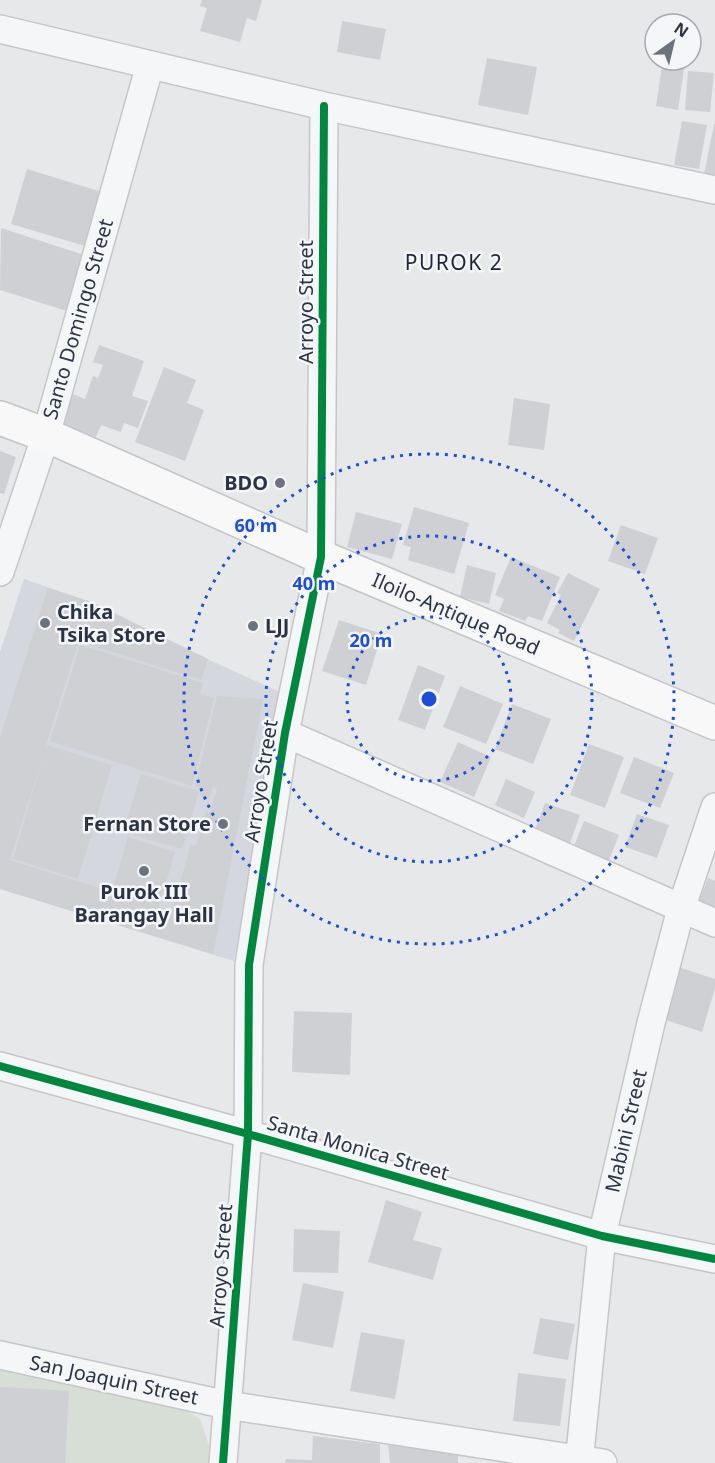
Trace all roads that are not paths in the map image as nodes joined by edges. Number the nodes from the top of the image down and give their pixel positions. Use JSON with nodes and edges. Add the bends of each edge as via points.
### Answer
{"nodes":[{"id":1,"x":0,"y":29,"type":"edge"},
{"id":2,"x":150,"y":65,"type":"junction"},
{"id":3,"x":324,"y":106,"type":"junction"},
{"id":4,"x":715,"y":190,"type":"edge"},
{"id":5,"x":0,"y":418,"type":"edge"},
{"id":6,"x":46,"y":435,"type":"junction"},
{"id":7,"x":321,"y":557,"type":"junction"},
{"id":8,"x":0,"y":572,"type":"edge"},
{"id":9,"x":715,"y":723,"type":"edge"},
{"id":10,"x":285,"y":733,"type":"junction"},
{"id":11,"x":715,"y":807,"type":"edge"},
{"id":12,"x":681,"y":909,"type":"junction"},
{"id":13,"x":715,"y":923,"type":"edge"},
{"id":14,"x":0,"y":1066,"type":"edge"},
{"id":15,"x":248,"y":1134,"type":"junction"},
{"id":16,"x":602,"y":1236,"type":"junction"},
{"id":17,"x":715,"y":1259,"type":"edge"},
{"id":18,"x":0,"y":1355,"type":"edge"},
{"id":19,"x":227,"y":1405,"type":"junction"},
{"id":20,"x":588,"y":1462,"type":"edge"},
{"id":21,"x":223,"y":1463,"type":"edge"}],
"edges":[{"from":1,"to":2,"type":"street"},
{"from":2,"to":3,"type":"street"},
{"from":2,"to":6,"type":"street","name":"Santo Domingo Street"},
{"from":3,"to":4,"type":"street"},
{"from":3,"to":7,"type":"street","name":"Arroyo Street"},
{"from":5,"to":6,"type":"main road","name":"Iloilo-Antique Road"},
{"from":6,"to":7,"type":"main road","name":"Iloilo-Antique Road"},
{"from":6,"to":8,"type":"street","name":"Santo Domingo Street"},
{"from":7,"to":9,"type":"main road","name":"Iloilo-Antique Road"},
{"from":7,"to":10,"type":"street","name":"Arroyo Street"},
{"from":10,"to":12,"type":"street"},
{"from":10,"to":15,"type":"street","name":"Arroyo Street","via":[[249,965]]},
{"from":11,"to":12,"type":"street","name":"Mabini Street"},
{"from":12,"to":13,"type":"street"},
{"from":12,"to":16,"type":"street","name":"Mabini Street"},
{"from":14,"to":15,"type":"street","name":"Santa Monica Street"},
{"from":15,"to":16,"type":"street","name":"Santa Monica Street"},
{"from":15,"to":19,"type":"street","name":"Arroyo Street"},
{"from":16,"to":17,"type":"street","name":"Santa Monica Street"},
{"from":16,"to":20,"type":"street","name":"Mabini Street"},
{"from":18,"to":19,"type":"street","name":"San Joaquin Street"},
{"from":19,"to":20,"type":"street","name":"San Joaquin Street"},
{"from":19,"to":21,"type":"street","name":"Arroyo Street"}]}
